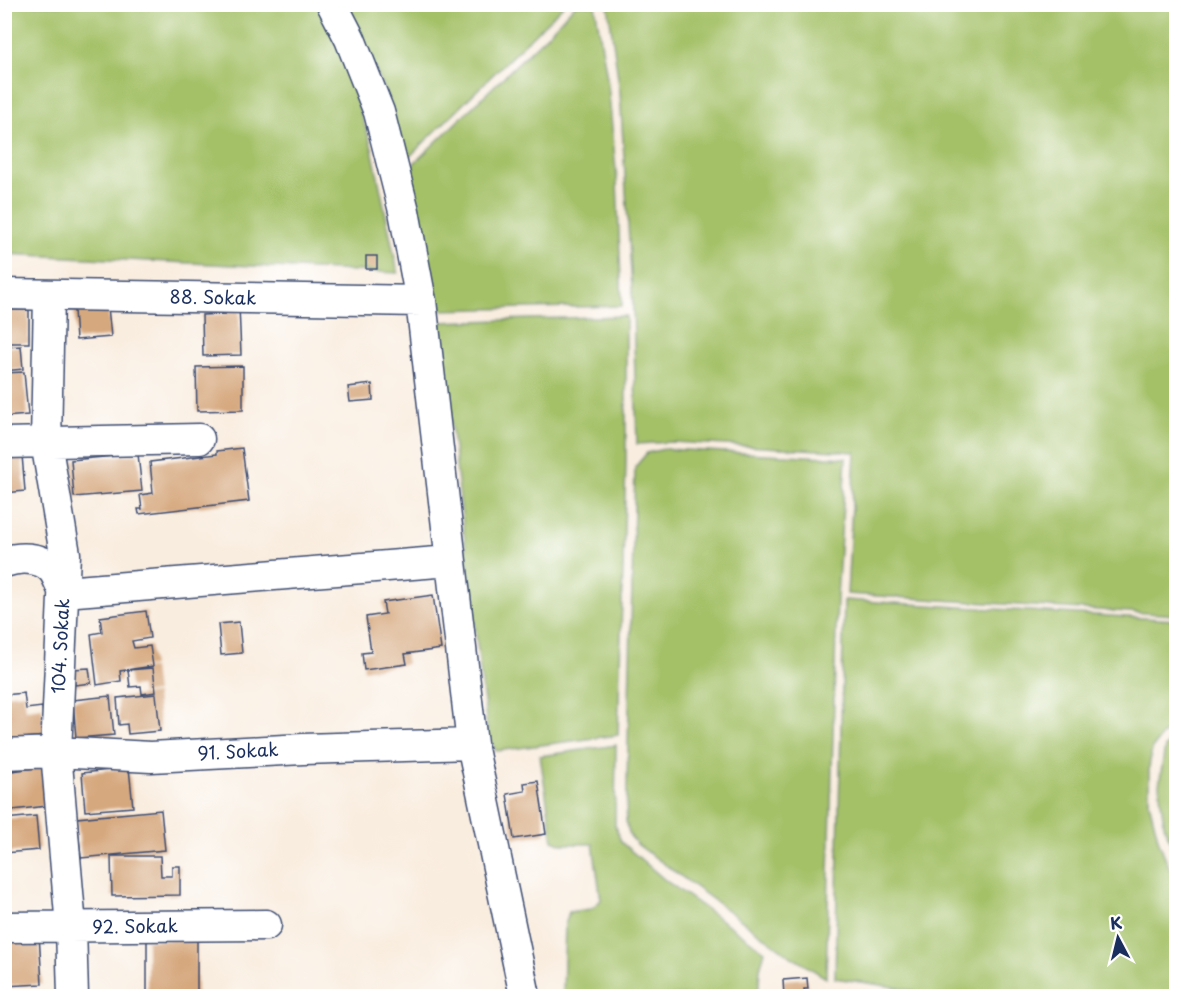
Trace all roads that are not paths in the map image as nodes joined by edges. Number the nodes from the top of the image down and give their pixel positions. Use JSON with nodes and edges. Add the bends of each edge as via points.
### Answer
{"nodes":[{"id":1,"x":332,"y":4,"type":"edge"},
{"id":2,"x":4,"y":294,"type":"edge"},
{"id":3,"x":49,"y":296,"type":"junction"},
{"id":4,"x":421,"y":301,"type":"junction"},
{"id":5,"x":199,"y":439,"type":"dead end"},
{"id":6,"x":45,"y":442,"type":"junction"},
{"id":7,"x":4,"y":443,"type":"edge"},
{"id":8,"x":450,"y":561,"type":"junction"},
{"id":9,"x":4,"y":562,"type":"edge"},
{"id":10,"x":64,"y":591,"type":"junction"},
{"id":11,"x":472,"y":744,"type":"junction"},
{"id":12,"x":56,"y":752,"type":"junction"},
{"id":13,"x":4,"y":754,"type":"edge"},
{"id":14,"x":266,"y":925,"type":"dead end"},
{"id":15,"x":4,"y":927,"type":"edge"},
{"id":16,"x":71,"y":927,"type":"junction"},
{"id":17,"x":73,"y":996,"type":"edge"},
{"id":18,"x":525,"y":996,"type":"edge"}],
"edges":[{"from":1,"to":4,"type":"street","via":[[379,112]]},
{"from":2,"to":3,"type":"street","name":"88. Sokak"},
{"from":3,"to":4,"type":"street","name":"88. Sokak"},
{"from":3,"to":6,"type":"street","name":"104. Sokak"},
{"from":4,"to":8,"type":"street"},
{"from":5,"to":6,"type":"street"},
{"from":6,"to":7,"type":"street"},
{"from":6,"to":10,"type":"street","name":"104. Sokak","via":[[65,554]]},
{"from":8,"to":10,"type":"street"},
{"from":8,"to":11,"type":"street"},
{"from":9,"to":10,"type":"street","via":[[18,558],[45,564],[53,569]]},
{"from":10,"to":12,"type":"street","name":"104. Sokak"},
{"from":11,"to":12,"type":"street","name":"91. Sokak","via":[[151,757]]},
{"from":11,"to":18,"type":"street"},
{"from":12,"to":13,"type":"street","name":"91. Sokak"},
{"from":12,"to":16,"type":"street","name":"104. Sokak"},
{"from":14,"to":16,"type":"street","name":"92. Sokak"},
{"from":15,"to":16,"type":"street","name":"92. Sokak"},
{"from":16,"to":17,"type":"street","name":"104. Sokak"}]}
